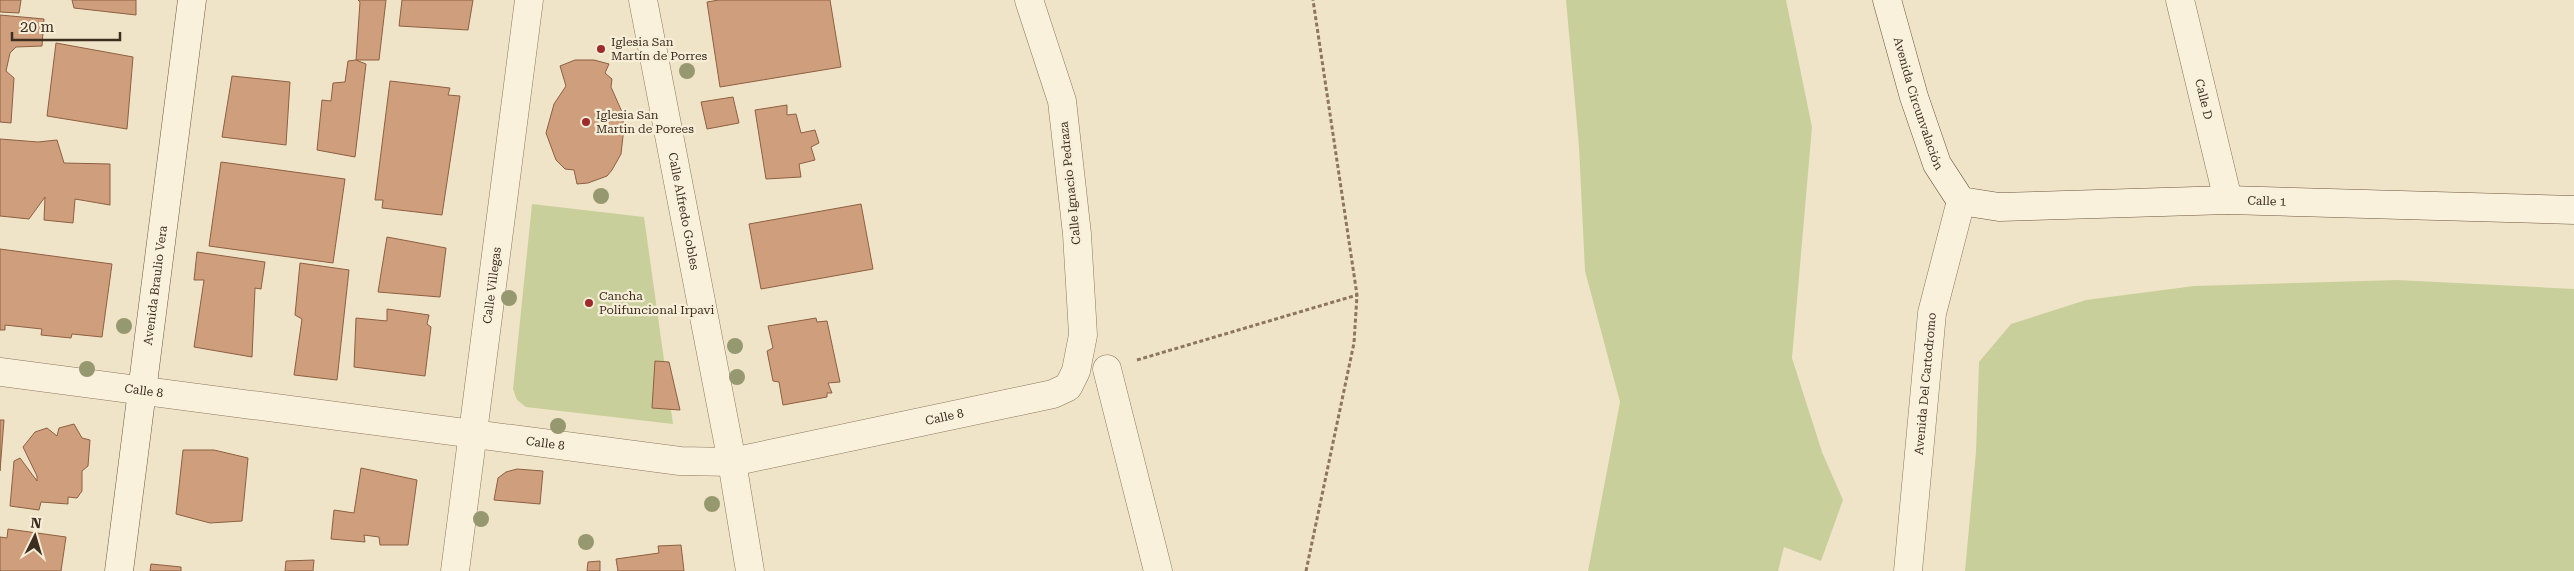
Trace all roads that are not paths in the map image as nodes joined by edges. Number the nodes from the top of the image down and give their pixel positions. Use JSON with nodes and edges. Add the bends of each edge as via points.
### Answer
{"nodes":[{"id":1,"x":192,"y":0,"type":"edge"},
{"id":2,"x":530,"y":0,"type":"edge"},
{"id":3,"x":642,"y":0,"type":"edge"},
{"id":4,"x":1029,"y":0,"type":"edge"},
{"id":5,"x":1887,"y":0,"type":"edge"},
{"id":6,"x":2180,"y":0,"type":"edge"},
{"id":7,"x":2228,"y":200,"type":"junction"},
{"id":8,"x":1961,"y":201,"type":"junction"},
{"id":9,"x":2574,"y":210,"type":"edge"},
{"id":10,"x":1107,"y":369,"type":"road end"},
{"id":11,"x":1076,"y":371,"type":"joint"},
{"id":12,"x":0,"y":372,"type":"edge"},
{"id":13,"x":142,"y":391,"type":"junction"},
{"id":14,"x":472,"y":435,"type":"junction"},
{"id":15,"x":732,"y":462,"type":"junction"},
{"id":16,"x":119,"y":571,"type":"edge"},
{"id":17,"x":455,"y":571,"type":"edge"},
{"id":18,"x":750,"y":571,"type":"edge"},
{"id":19,"x":1158,"y":571,"type":"edge"},
{"id":20,"x":1908,"y":571,"type":"edge"}],
"edges":[{"from":1,"to":13,"type":"street","name":"Avenida Braulio Vera"},
{"from":2,"to":14,"type":"street","name":"Calle Villegas"},
{"from":3,"to":15,"type":"street","name":"Calle Alfredo Gobles"},
{"from":4,"to":11,"type":"street","name":"Calle Ignacio Pedraza","via":[[1062,101],[1083,335]]},
{"from":5,"to":8,"type":"street","name":"Avenida Circunvalación","via":[[1937,164]]},
{"from":6,"to":7,"type":"street","name":"Calle D"},
{"from":7,"to":8,"type":"street","name":"Calle 1","via":[[1999,208]]},
{"from":7,"to":9,"type":"street","name":"Calle 1"},
{"from":8,"to":20,"type":"street","name":"Avenida Del Cartodromo","via":[[1932,313]]},
{"from":10,"to":19,"type":"street"},
{"from":11,"to":15,"type":"street","name":"Calle 8","via":[[1068,387],[1053,394]]},
{"from":12,"to":13,"type":"street","name":"Calle 8"},
{"from":13,"to":14,"type":"street","name":"Calle 8"},
{"from":13,"to":16,"type":"street","name":"Avenida Braulio Vera"},
{"from":14,"to":15,"type":"street","name":"Calle 8","via":[[680,461]]},
{"from":14,"to":17,"type":"street","name":"Calle Villegas"},
{"from":15,"to":18,"type":"street","name":"Calle Alfredo Gobles"}]}
